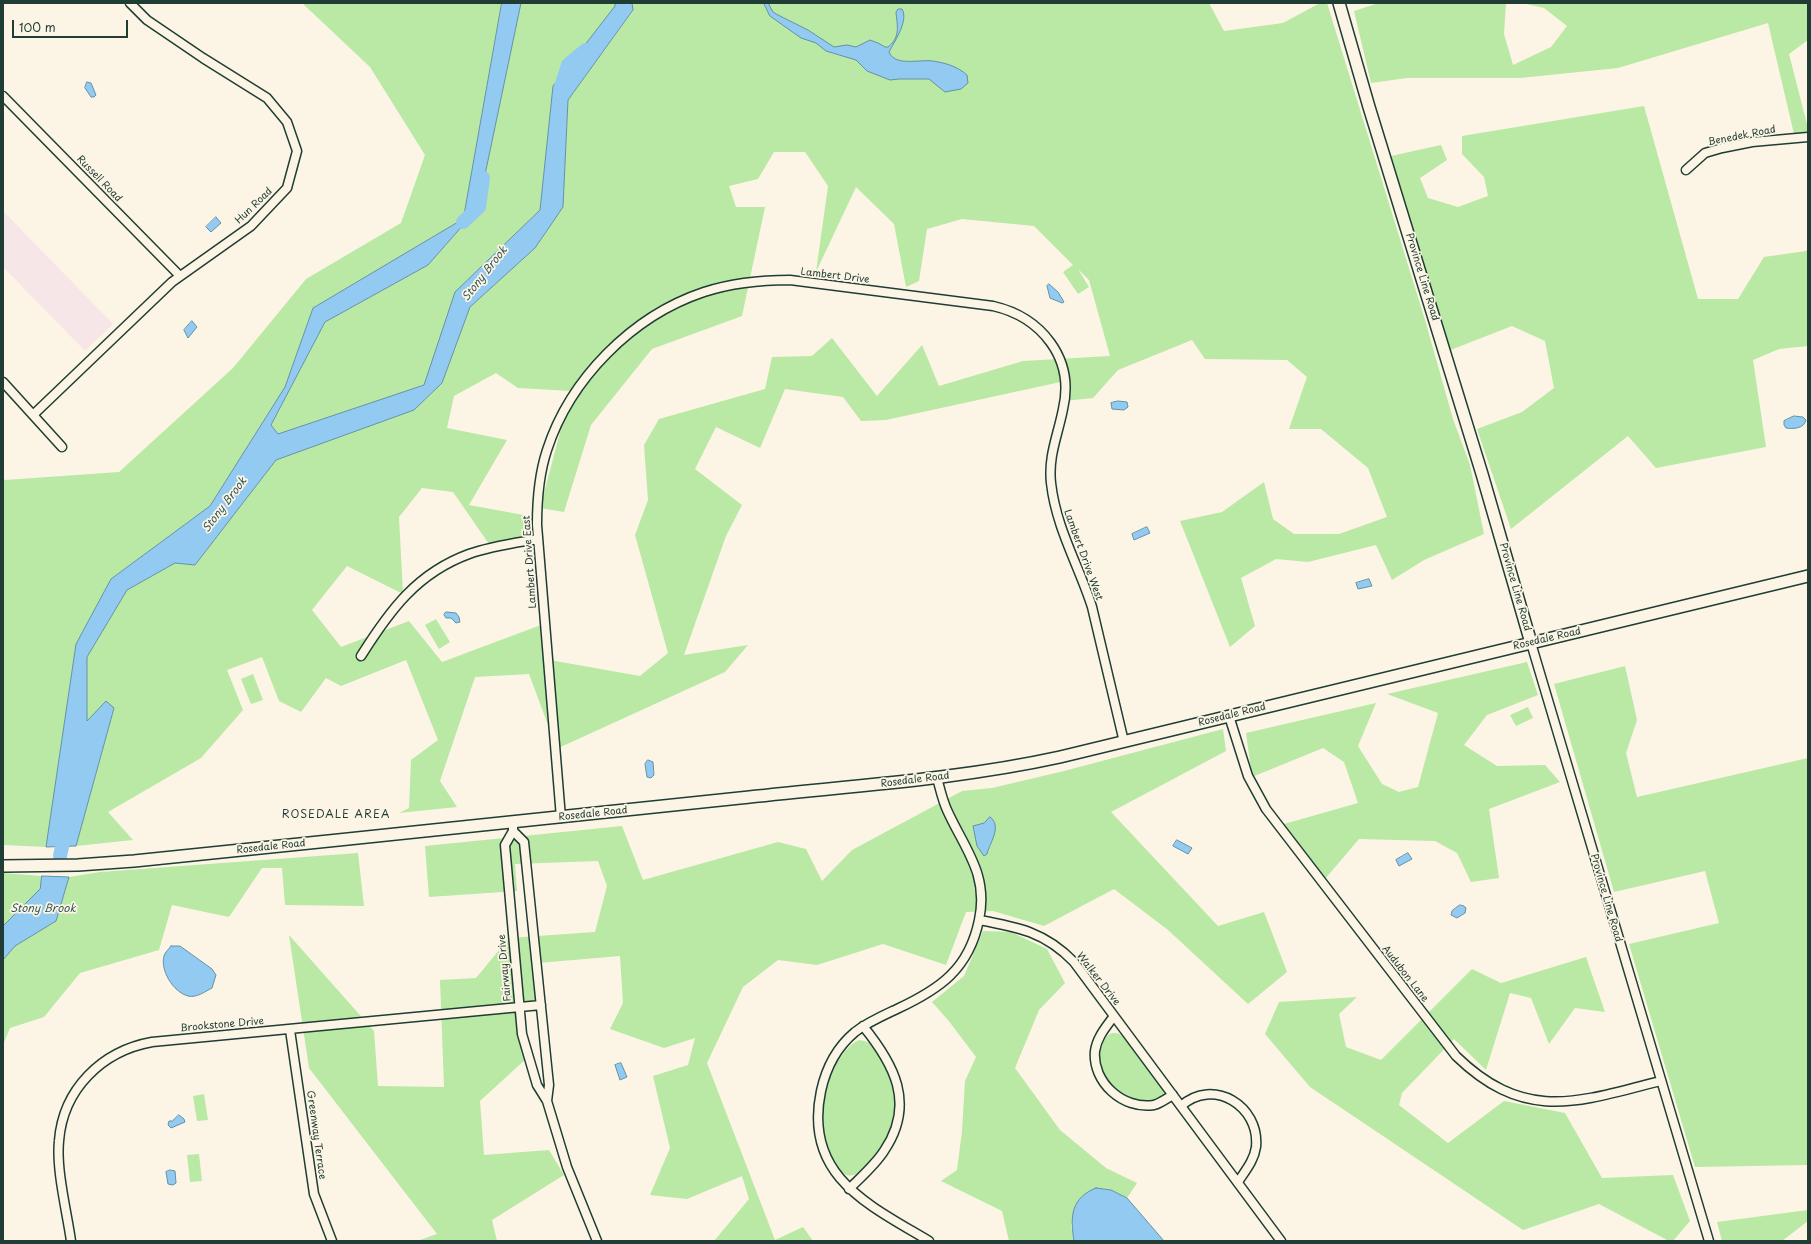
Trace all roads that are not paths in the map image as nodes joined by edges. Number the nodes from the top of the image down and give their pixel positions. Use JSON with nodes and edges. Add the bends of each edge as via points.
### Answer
{"nodes":[{"id":1,"x":130,"y":3,"type":"edge"},
{"id":2,"x":1339,"y":3,"type":"edge"},
{"id":3,"x":3,"y":96,"type":"edge"},
{"id":4,"x":1808,"y":138,"type":"edge"},
{"id":5,"x":1686,"y":170,"type":"dead end"},
{"id":6,"x":180,"y":276,"type":"junction"},
{"id":7,"x":692,"y":297,"type":"joint"},
{"id":8,"x":977,"y":304,"type":"joint"},
{"id":9,"x":3,"y":382,"type":"edge"},
{"id":10,"x":34,"y":415,"type":"junction"},
{"id":11,"x":62,"y":447,"type":"dead end"},
{"id":12,"x":538,"y":539,"type":"junction"},
{"id":13,"x":1808,"y":576,"type":"edge"},
{"id":14,"x":1531,"y":643,"type":"junction"},
{"id":15,"x":361,"y":656,"type":"dead end"},
{"id":16,"x":1229,"y":716,"type":"junction"},
{"id":17,"x":1124,"y":742,"type":"junction"},
{"id":18,"x":937,"y":778,"type":"junction"},
{"id":19,"x":561,"y":818,"type":"junction"},
{"id":20,"x":513,"y":827,"type":"junction"},
{"id":21,"x":3,"y":866,"type":"edge"},
{"id":22,"x":979,"y":920,"type":"junction"},
{"id":23,"x":541,"y":1005,"type":"junction"},
{"id":24,"x":518,"y":1007,"type":"junction"},
{"id":25,"x":1114,"y":1016,"type":"junction"},
{"id":26,"x":863,"y":1026,"type":"junction"},
{"id":27,"x":290,"y":1030,"type":"junction"},
{"id":28,"x":1660,"y":1081,"type":"junction"},
{"id":29,"x":1173,"y":1094,"type":"junction"},
{"id":30,"x":547,"y":1101,"type":"junction"},
{"id":31,"x":1181,"y":1106,"type":"junction"},
{"id":32,"x":1238,"y":1182,"type":"junction"},
{"id":33,"x":849,"y":1189,"type":"junction"},
{"id":34,"x":71,"y":1241,"type":"edge"},
{"id":35,"x":332,"y":1241,"type":"edge"},
{"id":36,"x":597,"y":1241,"type":"edge"},
{"id":37,"x":929,"y":1241,"type":"edge"},
{"id":38,"x":1281,"y":1241,"type":"edge"},
{"id":39,"x":1709,"y":1241,"type":"edge"}],
"edges":[{"from":1,"to":6,"type":"street","name":"Hun Road","via":[[147,20],[267,98],[287,122],[297,151],[287,188],[251,226]]},
{"from":2,"to":14,"type":"street","name":"Province Line Road"},
{"from":3,"to":6,"type":"street","name":"Russell Road"},
{"from":4,"to":5,"type":"street","name":"Benedek Road","via":[[1752,142],[1722,148],[1705,153]]},
{"from":6,"to":10,"type":"street","name":"Hun Road"},
{"from":7,"to":8,"type":"street","name":"Lambert Drive","via":[[742,283],[790,280]]},
{"from":7,"to":12,"type":"street","name":"Lambert Drive East","via":[[664,310],[624,338],[604,357],[575,393],[554,432],[542,468],[537,506]]},
{"from":8,"to":17,"type":"street","name":"Lambert Drive West","via":[[1005,308],[1027,319],[1046,336],[1059,358],[1063,370],[1065,395],[1064,409],[1051,454],[1052,491],[1061,527],[1092,607]]},
{"from":9,"to":10,"type":"street"},
{"from":10,"to":11,"type":"street"},
{"from":12,"to":15,"type":"street","via":[[482,550],[453,560],[437,569],[399,601]]},
{"from":12,"to":19,"type":"street","name":"Lambert Drive East"},
{"from":13,"to":14,"type":"street","name":"Rosedale Road"},
{"from":14,"to":16,"type":"street","name":"Rosedale Road"},
{"from":14,"to":28,"type":"street","name":"Province Line Road"},
{"from":16,"to":17,"type":"street","name":"Rosedale Road"},
{"from":16,"to":28,"type":"street","name":"Audubon Lane","via":[[1248,776],[1266,809],[1456,1056],[1468,1068],[1482,1079],[1509,1092],[1557,1102],[1590,1099]]},
{"from":17,"to":18,"type":"street","name":"Rosedale Road","via":[[1020,766]]},
{"from":18,"to":19,"type":"street","name":"Rosedale Road"},
{"from":18,"to":22,"type":"street","via":[[947,809],[977,869],[981,898]]},
{"from":19,"to":20,"type":"street","name":"Rosedale Road"},
{"from":20,"to":21,"type":"street","name":"Rosedale Road","via":[[78,865]]},
{"from":20,"to":23,"type":"street","name":"Fairway Drive","via":[[524,842]]},
{"from":20,"to":24,"type":"street","name":"Fairway Drive","via":[[505,845]]},
{"from":22,"to":25,"type":"street","name":"Walker Drive","via":[[1025,929],[1052,943],[1074,962]]},
{"from":22,"to":26,"type":"street","via":[[968,951],[945,981],[927,994]]},
{"from":23,"to":24,"type":"street","name":"Brookstone Drive"},
{"from":23,"to":30,"type":"street","name":"Fairway Drive","via":[[549,1085]]},
{"from":24,"to":27,"type":"street","name":"Brookstone Drive"},
{"from":24,"to":30,"type":"street","name":"Fairway Drive","via":[[526,1050],[540,1091]]},
{"from":25,"to":29,"type":"street","name":"Walker Drive"},
{"from":25,"to":29,"type":"street","name":"Walker Drive","via":[[1101,1034],[1095,1051],[1098,1070],[1105,1084],[1116,1095],[1135,1104],[1154,1105]]},
{"from":26,"to":33,"type":"street","via":[[835,1055],[823,1082],[819,1100],[819,1126],[825,1153],[831,1166]]},
{"from":26,"to":33,"type":"street","via":[[879,1045],[894,1073],[899,1111],[885,1150]]},
{"from":27,"to":34,"type":"street","name":"Brookstone Drive","via":[[138,1044],[109,1057],[87,1075],[65,1112],[59,1141]]},
{"from":27,"to":35,"type":"street","name":"Greenway Terrace","via":[[314,1194]]},
{"from":28,"to":39,"type":"street","name":"Province Line Road"},
{"from":29,"to":31,"type":"street","name":"Walker Drive"},
{"from":30,"to":36,"type":"street","name":"Fairway Drive","via":[[567,1167]]},
{"from":31,"to":32,"type":"street","name":"Walker Drive"},
{"from":31,"to":32,"type":"street","via":[[1197,1095],[1214,1093],[1232,1100],[1247,1115],[1256,1146],[1250,1164]]},
{"from":32,"to":38,"type":"street","name":"Walker Drive"},
{"from":33,"to":37,"type":"street","via":[[868,1204]]}]}
